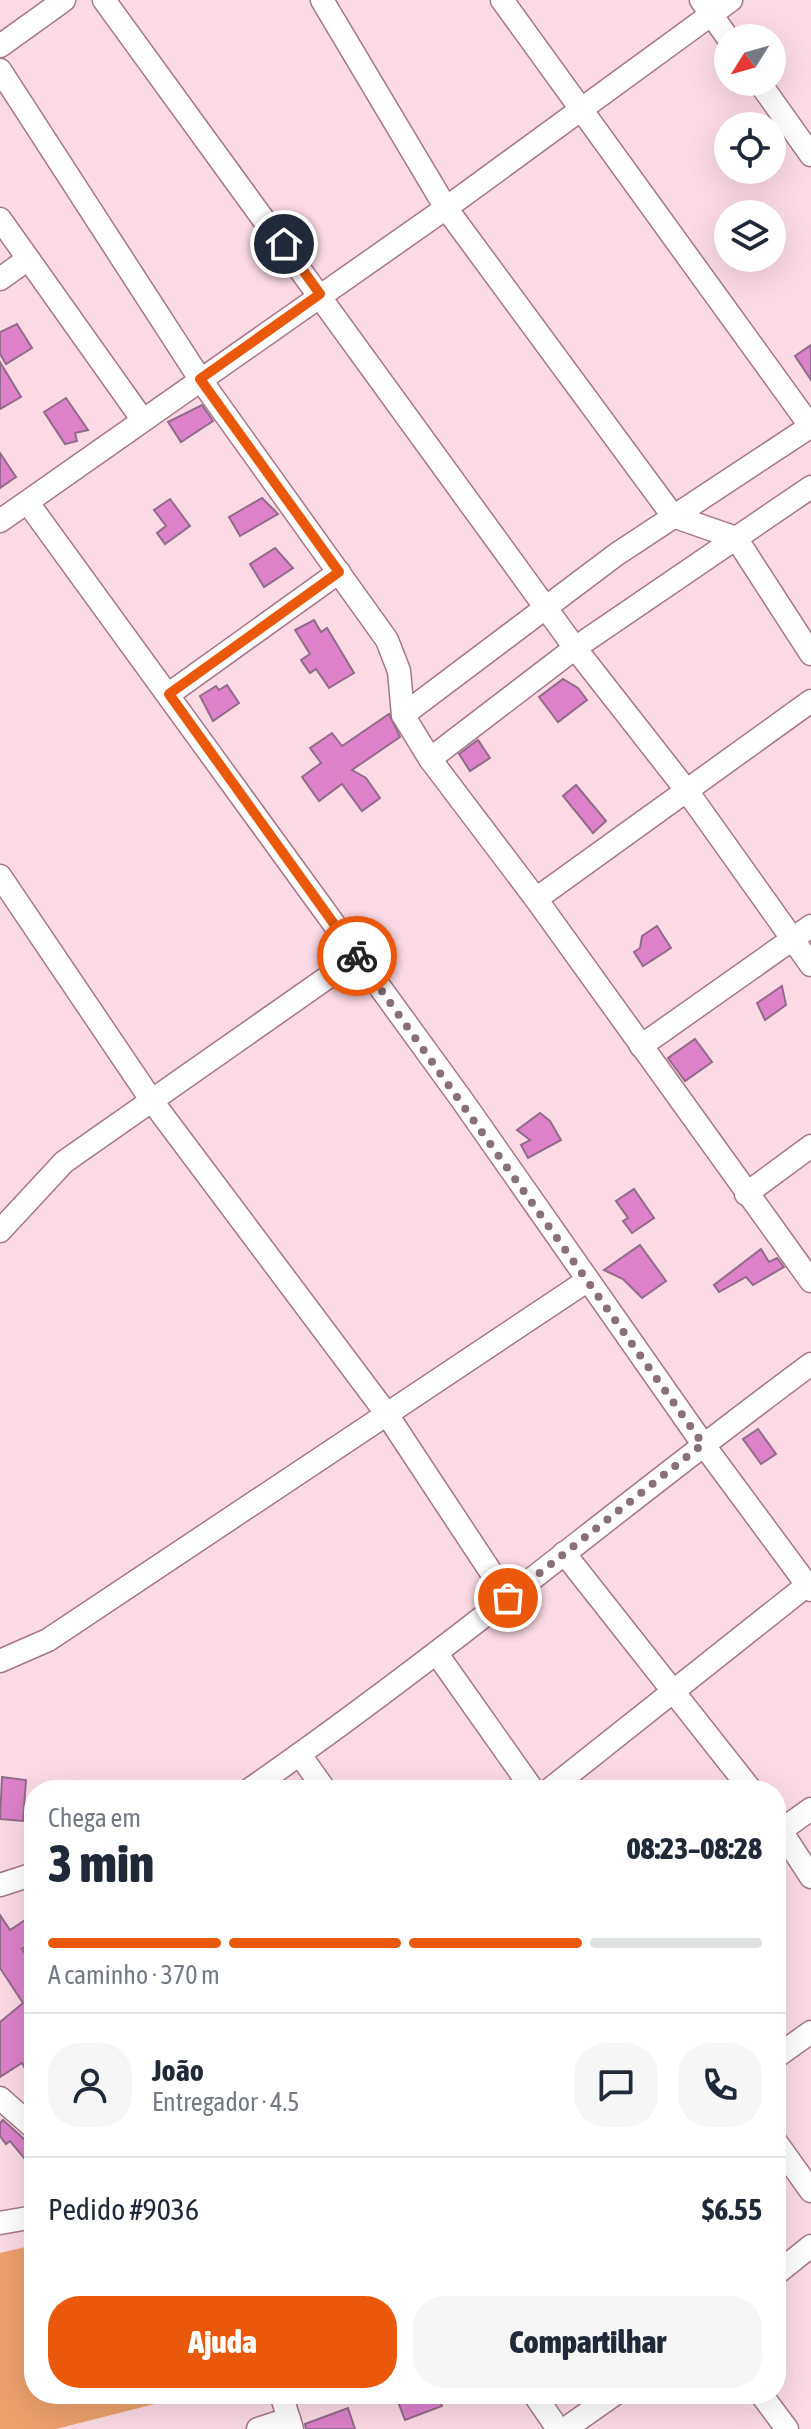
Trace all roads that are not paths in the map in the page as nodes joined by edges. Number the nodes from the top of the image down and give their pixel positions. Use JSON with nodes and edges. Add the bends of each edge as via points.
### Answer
{"nodes":[{"id":1,"x":64,"y":0,"type":"edge"},
{"id":2,"x":104,"y":0,"type":"edge"},
{"id":3,"x":322,"y":0,"type":"edge"},
{"id":4,"x":502,"y":0,"type":"edge"},
{"id":5,"x":731,"y":0,"type":"edge"},
{"id":6,"x":706,"y":7,"type":"edge"},
{"id":7,"x":718,"y":24,"type":"edge"},
{"id":8,"x":0,"y":46,"type":"edge"},
{"id":9,"x":0,"y":70,"type":"edge"},
{"id":10,"x":769,"y":96,"type":"edge"},
{"id":11,"x":579,"y":108,"type":"junction"},
{"id":12,"x":811,"y":155,"type":"edge"},
{"id":13,"x":446,"y":208,"type":"junction"},
{"id":14,"x":0,"y":219,"type":"edge"},
{"id":15,"x":28,"y":259,"type":"junction"},
{"id":16,"x":0,"y":279,"type":"edge"},
{"id":17,"x":320,"y":294,"type":"junction"},
{"id":18,"x":200,"y":379,"type":"junction"},
{"id":19,"x":142,"y":419,"type":"junction"},
{"id":20,"x":811,"y":426,"type":"edge"},
{"id":21,"x":811,"y":487,"type":"edge"},
{"id":22,"x":28,"y":503,"type":"junction"},
{"id":23,"x":673,"y":516,"type":"junction"},
{"id":24,"x":0,"y":521,"type":"edge"},
{"id":25,"x":736,"y":538,"type":"junction"},
{"id":26,"x":339,"y":572,"type":"junction"},
{"id":27,"x":545,"y":607,"type":"junction"},
{"id":28,"x":575,"y":648,"type":"junction"},
{"id":29,"x":811,"y":654,"type":"edge"},
{"id":30,"x":169,"y":694,"type":"junction"},
{"id":31,"x":811,"y":701,"type":"edge"},
{"id":32,"x":403,"y":715,"type":"junction"},
{"id":33,"x":430,"y":759,"type":"junction"},
{"id":34,"x":687,"y":791,"type":"junction"},
{"id":35,"x":0,"y":876,"type":"edge"},
{"id":36,"x":536,"y":899,"type":"junction"},
{"id":37,"x":811,"y":926,"type":"edge"},
{"id":38,"x":792,"y":940,"type":"junction"},
{"id":39,"x":358,"y":956,"type":"junction"},
{"id":40,"x":811,"y":965,"type":"edge"},
{"id":41,"x":641,"y":1046,"type":"junction"},
{"id":42,"x":152,"y":1101,"type":"junction"},
{"id":43,"x":811,"y":1146,"type":"edge"},
{"id":44,"x":746,"y":1194,"type":"junction"},
{"id":45,"x":0,"y":1231,"type":"edge"},
{"id":46,"x":588,"y":1280,"type":"junction"},
{"id":47,"x":811,"y":1281,"type":"edge"},
{"id":48,"x":811,"y":1364,"type":"edge"},
{"id":49,"x":386,"y":1413,"type":"junction"},
{"id":50,"x":703,"y":1444,"type":"junction"},
{"id":51,"x":564,"y":1553,"type":"junction"},
{"id":52,"x":810,"y":1586,"type":"edge"},
{"id":53,"x":508,"y":1598,"type":"junction"},
{"id":54,"x":437,"y":1654,"type":"junction"},
{"id":55,"x":0,"y":1661,"type":"edge"},
{"id":56,"x":677,"y":1691,"type":"junction"},
{"id":57,"x":300,"y":1755,"type":"junction"},
{"id":58,"x":264,"y":1780,"type":"edge"},
{"id":59,"x":318,"y":1780,"type":"edge"},
{"id":60,"x":526,"y":1780,"type":"edge"},
{"id":61,"x":562,"y":1780,"type":"edge"},
{"id":62,"x":744,"y":1780,"type":"edge"},
{"id":63,"x":811,"y":1809,"type":"edge"},
{"id":64,"x":786,"y":1824,"type":"edge"},
{"id":65,"x":786,"y":1841,"type":"edge"},
{"id":66,"x":24,"y":1877,"type":"edge"},
{"id":67,"x":811,"y":1877,"type":"edge"},
{"id":68,"x":0,"y":1885,"type":"edge"},
{"id":69,"x":811,"y":2032,"type":"edge"},
{"id":70,"x":786,"y":2050,"type":"edge"},
{"id":71,"x":0,"y":2098,"type":"edge"},
{"id":72,"x":24,"y":2119,"type":"edge"},
{"id":73,"x":786,"y":2156,"type":"edge"},
{"id":74,"x":811,"y":2191,"type":"edge"},
{"id":75,"x":24,"y":2219,"type":"edge"},
{"id":76,"x":0,"y":2223,"type":"edge"},
{"id":77,"x":811,"y":2246,"type":"edge"},
{"id":78,"x":786,"y":2266,"type":"edge"},
{"id":79,"x":284,"y":2404,"type":"edge"},
{"id":80,"x":544,"y":2404,"type":"edge"},
{"id":81,"x":601,"y":2404,"type":"edge"},
{"id":82,"x":768,"y":2404,"type":"edge"},
{"id":83,"x":290,"y":2424,"type":"edge"},
{"id":84,"x":567,"y":2428,"type":"edge"},
{"id":85,"x":258,"y":2429,"type":"edge"},
{"id":86,"x":787,"y":2429,"type":"edge"}],
"edges":[{"from":1,"to":8,"type":"street"},
{"from":2,"to":17,"type":"street"},
{"from":3,"to":13,"type":"street"},
{"from":4,"to":11,"type":"street"},
{"from":5,"to":6,"type":"street"},
{"from":6,"to":7,"type":"street"},
{"from":6,"to":11,"type":"street"},
{"from":9,"to":18,"type":"street"},
{"from":10,"to":12,"type":"street"},
{"from":11,"to":13,"type":"street"},
{"from":11,"to":20,"type":"street"},
{"from":13,"to":17,"type":"street"},
{"from":13,"to":23,"type":"street"},
{"from":14,"to":15,"type":"street"},
{"from":15,"to":16,"type":"street"},
{"from":15,"to":19,"type":"street"},
{"from":17,"to":18,"type":"street"},
{"from":17,"to":27,"type":"street"},
{"from":18,"to":19,"type":"street"},
{"from":18,"to":26,"type":"street"},
{"from":19,"to":22,"type":"street"},
{"from":20,"to":23,"type":"street"},
{"from":21,"to":25,"type":"street"},
{"from":22,"to":24,"type":"street"},
{"from":22,"to":30,"type":"street"},
{"from":23,"to":25,"type":"street"},
{"from":23,"to":27,"type":"street"},
{"from":25,"to":28,"type":"street"},
{"from":25,"to":29,"type":"street"},
{"from":26,"to":30,"type":"street"},
{"from":26,"to":32,"type":"street","via":[[387,640],[399,671]]},
{"from":27,"to":28,"type":"street"},
{"from":27,"to":32,"type":"street"},
{"from":28,"to":33,"type":"street"},
{"from":28,"to":34,"type":"street"},
{"from":30,"to":39,"type":"street"},
{"from":31,"to":34,"type":"street"},
{"from":32,"to":33,"type":"street"},
{"from":33,"to":36,"type":"street"},
{"from":34,"to":36,"type":"street"},
{"from":34,"to":38,"type":"street"},
{"from":35,"to":42,"type":"street"},
{"from":36,"to":41,"type":"street"},
{"from":37,"to":38,"type":"street"},
{"from":38,"to":40,"type":"street"},
{"from":38,"to":41,"type":"street"},
{"from":39,"to":42,"type":"street"},
{"from":39,"to":46,"type":"street"},
{"from":41,"to":44,"type":"street"},
{"from":42,"to":45,"type":"street","via":[[64,1162]]},
{"from":42,"to":49,"type":"street"},
{"from":43,"to":44,"type":"street"},
{"from":44,"to":47,"type":"street"},
{"from":46,"to":49,"type":"street"},
{"from":46,"to":50,"type":"street"},
{"from":48,"to":50,"type":"street"},
{"from":49,"to":53,"type":"street"},
{"from":49,"to":55,"type":"street","via":[[48,1640]]},
{"from":50,"to":51,"type":"street"},
{"from":50,"to":52,"type":"street"},
{"from":51,"to":53,"type":"street"},
{"from":51,"to":56,"type":"street"},
{"from":52,"to":56,"type":"street"},
{"from":53,"to":54,"type":"street"},
{"from":54,"to":57,"type":"street"},
{"from":54,"to":60,"type":"street"},
{"from":56,"to":61,"type":"street"},
{"from":56,"to":62,"type":"street"},
{"from":57,"to":58,"type":"street"},
{"from":57,"to":59,"type":"street"},
{"from":63,"to":64,"type":"street"},
{"from":65,"to":67,"type":"street"},
{"from":66,"to":68,"type":"street"},
{"from":69,"to":70,"type":"street"},
{"from":71,"to":72,"type":"street"},
{"from":73,"to":74,"type":"street"},
{"from":75,"to":76,"type":"street"},
{"from":77,"to":78,"type":"street"},
{"from":79,"to":83,"type":"street"},
{"from":80,"to":84,"type":"street"},
{"from":81,"to":84,"type":"street"},
{"from":82,"to":86,"type":"street"},
{"from":83,"to":85,"type":"street"}]}
